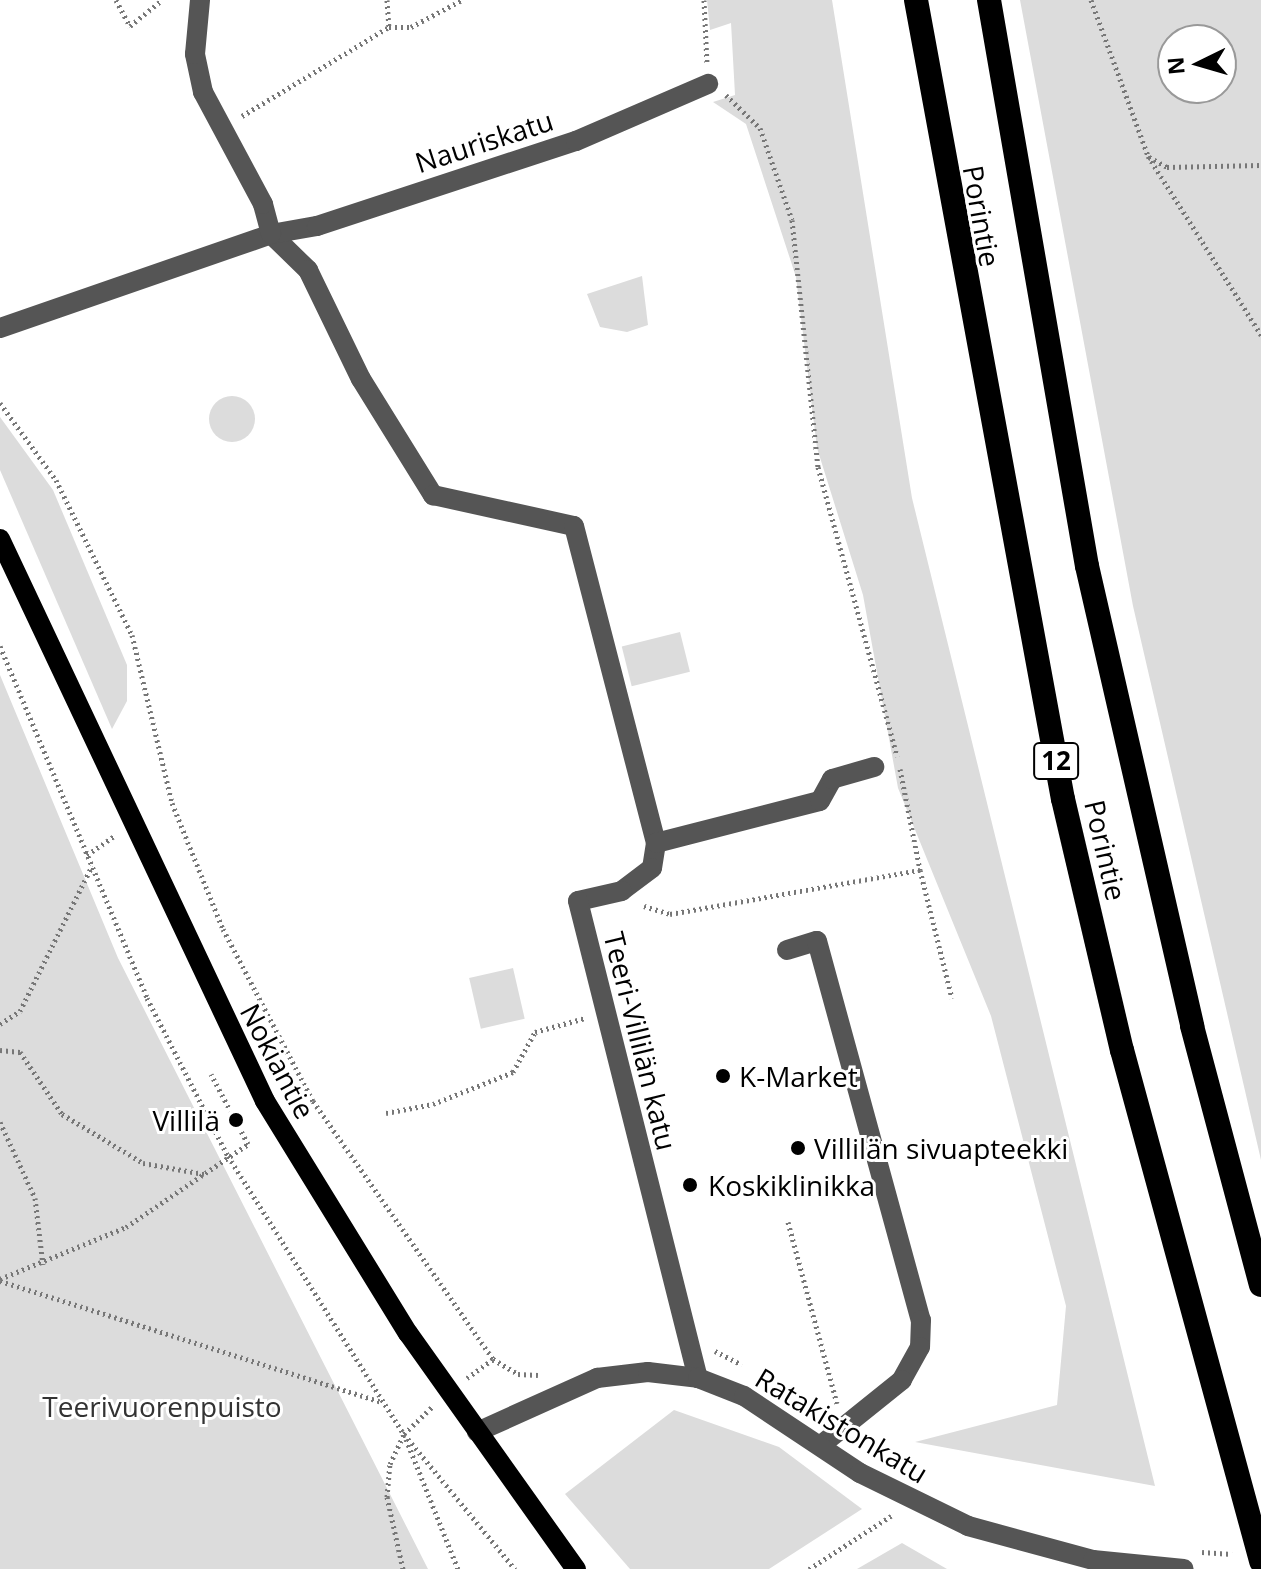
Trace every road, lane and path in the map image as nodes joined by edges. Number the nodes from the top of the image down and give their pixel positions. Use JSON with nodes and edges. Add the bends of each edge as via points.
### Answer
{"nodes":[{"id":1,"x":116,"y":0,"type":"edge"},
{"id":2,"x":162,"y":0,"type":"edge"},
{"id":3,"x":200,"y":0,"type":"edge"},
{"id":4,"x":387,"y":0,"type":"edge"},
{"id":5,"x":462,"y":0,"type":"edge"},
{"id":6,"x":704,"y":0,"type":"edge"},
{"id":7,"x":916,"y":0,"type":"edge"},
{"id":8,"x":989,"y":0,"type":"edge"},
{"id":9,"x":1091,"y":0,"type":"edge"},
{"id":10,"x":389,"y":27,"type":"junction"},
{"id":11,"x":708,"y":84,"type":"junction"},
{"id":12,"x":224,"y":127,"type":"junction"},
{"id":13,"x":1148,"y":156,"type":"junction"},
{"id":14,"x":1261,"y":165,"type":"edge"},
{"id":15,"x":271,"y":234,"type":"junction"},
{"id":16,"x":0,"y":328,"type":"edge"},
{"id":17,"x":1261,"y":335,"type":"edge"},
{"id":18,"x":0,"y":403,"type":"edge"},
{"id":19,"x":0,"y":539,"type":"edge"},
{"id":20,"x":0,"y":646,"type":"edge"},
{"id":21,"x":874,"y":767,"type":"dead end"},
{"id":22,"x":130,"y":825,"type":"junction"},
{"id":23,"x":656,"y":843,"type":"junction"},
{"id":24,"x":87,"y":855,"type":"junction"},
{"id":25,"x":92,"y":866,"type":"junction"},
{"id":26,"x":920,"y":870,"type":"junction"},
{"id":27,"x":622,"y":891,"type":"junction"},
{"id":28,"x":787,"y":950,"type":"dead end"},
{"id":29,"x":952,"y":998,"type":"dead end"},
{"id":30,"x":605,"y":1013,"type":"junction"},
{"id":31,"x":0,"y":1024,"type":"edge"},
{"id":32,"x":0,"y":1050,"type":"edge"},
{"id":33,"x":211,"y":1074,"type":"dead end"},
{"id":34,"x":386,"y":1113,"type":"dead end"},
{"id":35,"x":0,"y":1122,"type":"edge"},
{"id":36,"x":228,"y":1156,"type":"junction"},
{"id":37,"x":205,"y":1174,"type":"junction"},
{"id":38,"x":788,"y":1222,"type":"dead end"},
{"id":39,"x":43,"y":1265,"type":"junction"},
{"id":40,"x":0,"y":1280,"type":"edge"},
{"id":41,"x":1261,"y":1285,"type":"edge"},
{"id":42,"x":698,"y":1378,"type":"junction"},
{"id":43,"x":449,"y":1392,"type":"junction"},
{"id":44,"x":382,"y":1402,"type":"junction"},
{"id":45,"x":843,"y":1428,"type":"junction"},
{"id":46,"x":477,"y":1432,"type":"junction"},
{"id":47,"x":404,"y":1434,"type":"junction"},
{"id":48,"x":820,"y":1446,"type":"junction"},
{"id":49,"x":904,"y":1497,"type":"junction"},
{"id":50,"x":1261,"y":1561,"type":"edge"},
{"id":51,"x":403,"y":1569,"type":"edge"},
{"id":52,"x":458,"y":1569,"type":"edge"},
{"id":53,"x":515,"y":1569,"type":"edge"},
{"id":54,"x":576,"y":1569,"type":"edge"},
{"id":55,"x":809,"y":1569,"type":"edge"},
{"id":56,"x":1184,"y":1569,"type":"edge"}],
"edges":[{"from":1,"to":2,"type":"path","via":[[130,26]]},
{"from":3,"to":12,"type":"street","via":[[195,54],[203,92]]},
{"from":4,"to":10,"type":"path"},
{"from":5,"to":10,"type":"path","via":[[411,27]]},
{"from":6,"to":11,"type":"path"},
{"from":7,"to":50,"type":"highway","name":"Porintie","number":"12","via":[[1063,799],[1122,1050]]},
{"from":8,"to":41,"type":"highway","name":"Porintie","via":[[1090,580],[1184,996]]},
{"from":9,"to":13,"type":"path"},
{"from":10,"to":12,"type":"path"},
{"from":11,"to":15,"type":"street","name":"Nauriskatu","via":[[576,141],[317,226]]},
{"from":11,"to":26,"type":"path","via":[[744,106],[760,128],[792,220],[818,467],[888,717]]},
{"from":12,"to":15,"type":"street"},
{"from":13,"to":14,"type":"path","via":[[1167,167]]},
{"from":13,"to":17,"type":"path"},
{"from":15,"to":16,"type":"street","name":"Nauriskatu"},
{"from":15,"to":23,"type":"street","via":[[308,270],[361,379],[433,495],[574,526]]},
{"from":18,"to":43,"type":"path","via":[[56,480],[132,635],[172,803],[265,1015],[313,1101],[493,1359]]},
{"from":19,"to":22,"type":"main road","name":"Nokiantie"},
{"from":20,"to":24,"type":"path"},
{"from":21,"to":23,"type":"street","via":[[832,779],[820,801]]},
{"from":22,"to":24,"type":"path"},
{"from":22,"to":43,"type":"main road","name":"Nokiantie","via":[[265,1101]]},
{"from":23,"to":27,"type":"street","via":[[652,868]]},
{"from":24,"to":25,"type":"path"},
{"from":25,"to":31,"type":"path","via":[[20,1011]]},
{"from":25,"to":36,"type":"path","via":[[147,998]]},
{"from":26,"to":27,"type":"path","via":[[670,914]]},
{"from":26,"to":29,"type":"path"},
{"from":27,"to":30,"type":"street","name":"Teeri-Villilän katu","via":[[578,901]]},
{"from":28,"to":45,"type":"street","via":[[817,941],[921,1320],[920,1347],[902,1380]]},
{"from":30,"to":34,"type":"path","via":[[535,1032],[513,1072],[433,1104]]},
{"from":30,"to":42,"type":"street","name":"Teeri-Villilän katu"},
{"from":32,"to":37,"type":"path","via":[[20,1052],[62,1114],[143,1163]]},
{"from":33,"to":36,"type":"path","via":[[248,1144]]},
{"from":35,"to":39,"type":"path","via":[[35,1198]]},
{"from":36,"to":37,"type":"path"},
{"from":36,"to":44,"type":"path"},
{"from":37,"to":39,"type":"path","via":[[126,1227]]},
{"from":38,"to":45,"type":"path"},
{"from":39,"to":40,"type":"path"},
{"from":40,"to":44,"type":"path"},
{"from":42,"to":46,"type":"street","name":"Ratakistonkatu","via":[[648,1372],[597,1378]]},
{"from":42,"to":48,"type":"street","name":"Ratakistonkatu","via":[[744,1396]]},
{"from":43,"to":46,"type":"main road","name":"Nokiantie"},
{"from":43,"to":47,"type":"path"},
{"from":44,"to":47,"type":"path"},
{"from":45,"to":48,"type":"street"},
{"from":46,"to":54,"type":"main road","name":"Nokiantie"},
{"from":47,"to":51,"type":"path","via":[[387,1497]]},
{"from":47,"to":52,"type":"path"},
{"from":47,"to":53,"type":"path"},
{"from":48,"to":49,"type":"street","name":"Ratakistonkatu"},
{"from":49,"to":55,"type":"path","via":[[889,1518]]},
{"from":49,"to":56,"type":"street","name":"Ratakistonkatu","via":[[1015,1542]]}]}
